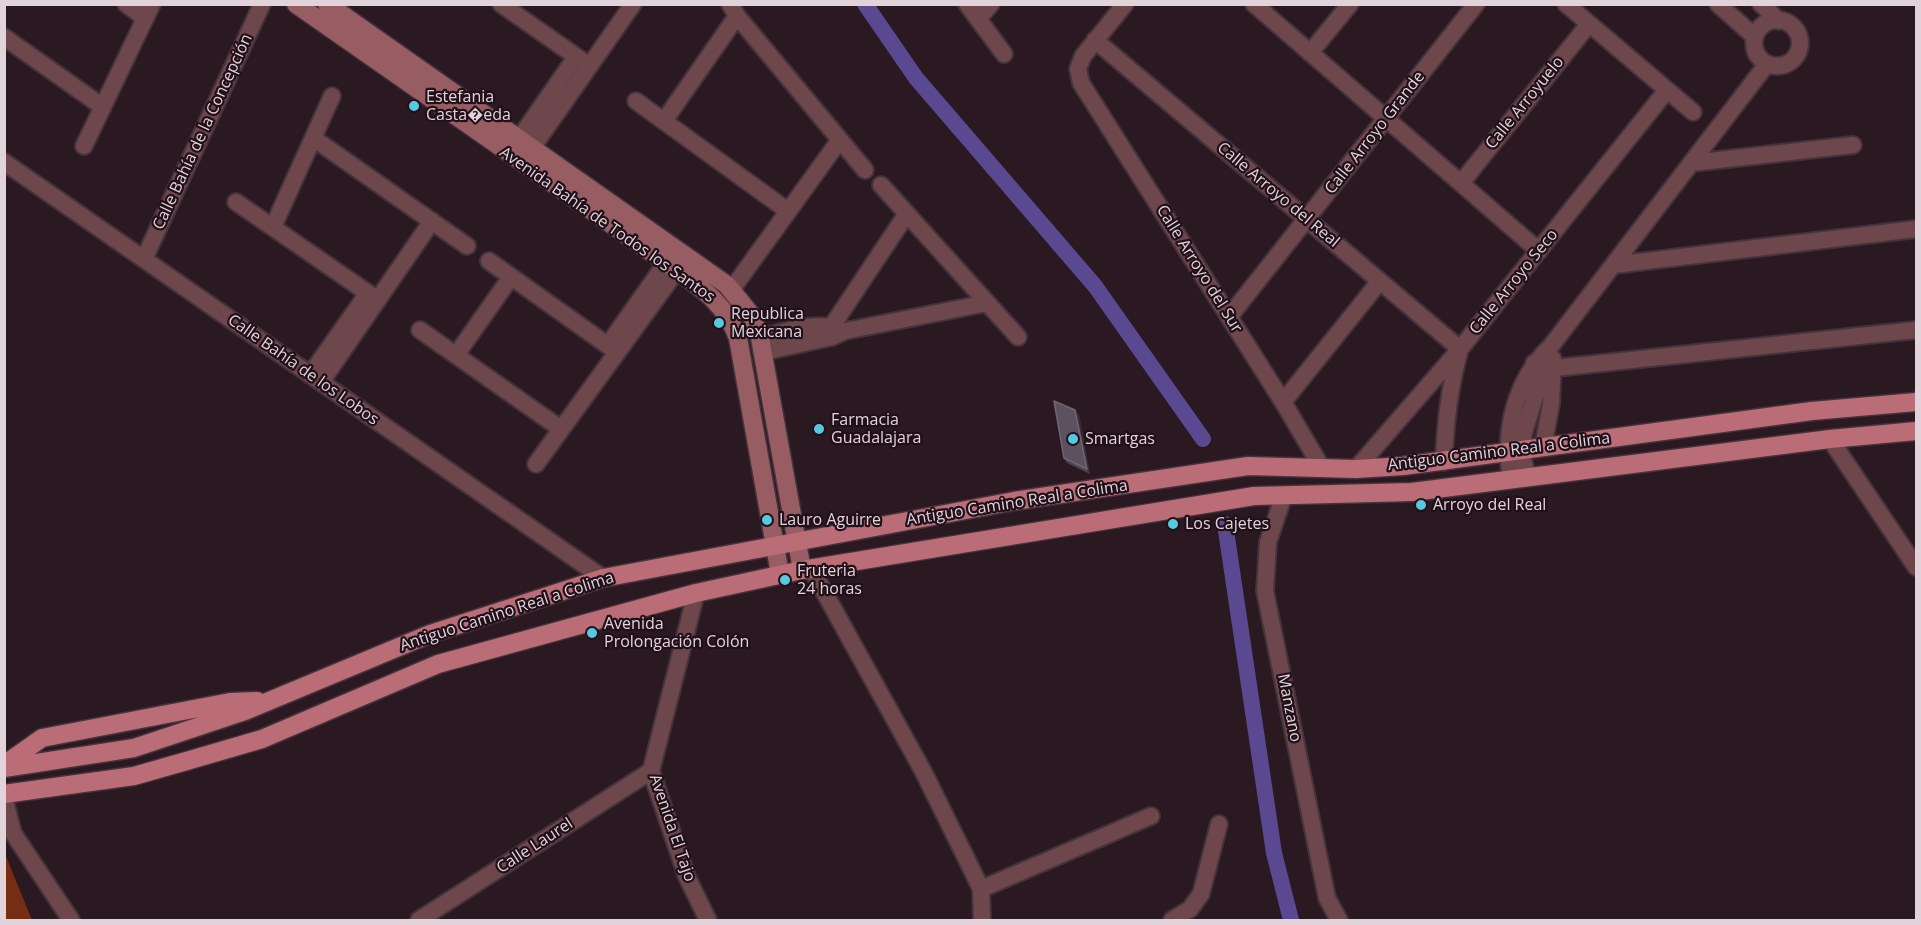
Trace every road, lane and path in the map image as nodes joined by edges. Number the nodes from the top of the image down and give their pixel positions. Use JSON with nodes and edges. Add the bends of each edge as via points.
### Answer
{"nodes":[{"id":1,"x":262,"y":4,"type":"edge"},
{"id":2,"x":296,"y":4,"type":"edge"},
{"id":3,"x":327,"y":4,"type":"edge"},
{"id":4,"x":633,"y":4,"type":"edge"},
{"id":5,"x":967,"y":4,"type":"edge"},
{"id":6,"x":991,"y":4,"type":"edge"},
{"id":7,"x":1125,"y":4,"type":"edge"},
{"id":8,"x":1254,"y":4,"type":"edge"},
{"id":9,"x":1350,"y":4,"type":"edge"},
{"id":10,"x":1476,"y":4,"type":"edge"},
{"id":11,"x":1566,"y":4,"type":"edge"},
{"id":12,"x":1718,"y":4,"type":"edge"},
{"id":13,"x":1761,"y":4,"type":"edge"},
{"id":14,"x":507,"y":6,"type":"edge"},
{"id":15,"x":139,"y":8,"type":"edge"},
{"id":16,"x":734,"y":10,"type":"edge"},
{"id":17,"x":978,"y":19,"type":"junction"},
{"id":18,"x":1779,"y":21,"type":"junction"},
{"id":19,"x":1589,"y":24,"type":"junction"},
{"id":20,"x":4,"y":37,"type":"edge"},
{"id":21,"x":1755,"y":37,"type":"junction"},
{"id":22,"x":1095,"y":40,"type":"junction"},
{"id":23,"x":1310,"y":53,"type":"junction"},
{"id":24,"x":1004,"y":54,"type":"dead end"},
{"id":25,"x":583,"y":61,"type":"junction"},
{"id":26,"x":1767,"y":64,"type":"junction"},
{"id":27,"x":1667,"y":90,"type":"junction"},
{"id":28,"x":332,"y":96,"type":"dead end"},
{"id":29,"x":636,"y":101,"type":"dead end"},
{"id":30,"x":103,"y":107,"type":"junction"},
{"id":31,"x":1693,"y":112,"type":"dead end"},
{"id":32,"x":1386,"y":118,"type":"junction"},
{"id":33,"x":664,"y":121,"type":"junction"},
{"id":34,"x":313,"y":138,"type":"junction"},
{"id":35,"x":839,"y":141,"type":"junction"},
{"id":36,"x":1853,"y":145,"type":"dead end"},
{"id":37,"x":84,"y":147,"type":"dead end"},
{"id":38,"x":519,"y":152,"type":"junction"},
{"id":39,"x":4,"y":162,"type":"edge"},
{"id":40,"x":1691,"y":163,"type":"junction"},
{"id":41,"x":865,"y":170,"type":"dead end"},
{"id":42,"x":1461,"y":183,"type":"junction"},
{"id":43,"x":881,"y":185,"type":"dead end"},
{"id":44,"x":236,"y":202,"type":"dead end"},
{"id":45,"x":788,"y":211,"type":"junction"},
{"id":46,"x":906,"y":215,"type":"junction"},
{"id":47,"x":1306,"y":219,"type":"junction"},
{"id":48,"x":432,"y":221,"type":"junction"},
{"id":49,"x":273,"y":227,"type":"junction"},
{"id":50,"x":1917,"y":229,"type":"edge"},
{"id":51,"x":467,"y":246,"type":"dead end"},
{"id":52,"x":1539,"y":251,"type":"junction"},
{"id":53,"x":144,"y":259,"type":"junction"},
{"id":54,"x":489,"y":261,"type":"dead end"},
{"id":55,"x":1613,"y":265,"type":"junction"},
{"id":56,"x":671,"y":267,"type":"junction"},
{"id":57,"x":512,"y":277,"type":"junction"},
{"id":58,"x":1380,"y":281,"type":"junction"},
{"id":59,"x":730,"y":287,"type":"junction"},
{"id":60,"x":373,"y":297,"type":"junction"},
{"id":61,"x":987,"y":303,"type":"junction"},
{"id":62,"x":1228,"y":317,"type":"junction"},
{"id":63,"x":420,"y":330,"type":"dead end"},
{"id":64,"x":1917,"y":330,"type":"edge"},
{"id":65,"x":836,"y":331,"type":"junction"},
{"id":66,"x":1018,"y":337,"type":"dead end"},
{"id":67,"x":761,"y":345,"type":"junction"},
{"id":68,"x":613,"y":348,"type":"junction"},
{"id":69,"x":1460,"y":349,"type":"junction"},
{"id":70,"x":456,"y":355,"type":"junction"},
{"id":71,"x":1544,"y":366,"type":"junction"},
{"id":72,"x":316,"y":379,"type":"junction"},
{"id":73,"x":1283,"y":402,"type":"junction"},
{"id":74,"x":1917,"y":402,"type":"edge"},
{"id":75,"x":561,"y":429,"type":"junction"},
{"id":76,"x":1917,"y":431,"type":"edge"},
{"id":77,"x":1830,"y":439,"type":"junction"},
{"id":78,"x":1543,"y":447,"type":"junction"},
{"id":79,"x":1514,"y":451,"type":"junction"},
{"id":80,"x":1444,"y":462,"type":"junction"},
{"id":81,"x":536,"y":464,"type":"dead end"},
{"id":82,"x":1323,"y":468,"type":"junction"},
{"id":83,"x":1356,"y":469,"type":"junction"},
{"id":84,"x":1519,"y":478,"type":"junction"},
{"id":85,"x":1284,"y":495,"type":"junction"},
{"id":86,"x":798,"y":542,"type":"junction"},
{"id":87,"x":775,"y":545,"type":"junction"},
{"id":88,"x":1917,"y":567,"type":"edge"},
{"id":89,"x":807,"y":570,"type":"junction"},
{"id":90,"x":780,"y":574,"type":"junction"},
{"id":91,"x":603,"y":578,"type":"junction"},
{"id":92,"x":696,"y":593,"type":"junction"},
{"id":93,"x":271,"y":700,"type":"junction"},
{"id":94,"x":4,"y":766,"type":"edge"},
{"id":95,"x":651,"y":771,"type":"junction"},
{"id":96,"x":4,"y":795,"type":"edge"},
{"id":97,"x":1151,"y":816,"type":"dead end"},
{"id":98,"x":1219,"y":824,"type":"dead end"},
{"id":99,"x":981,"y":889,"type":"junction"},
{"id":100,"x":71,"y":921,"type":"edge"},
{"id":101,"x":419,"y":921,"type":"edge"},
{"id":102,"x":708,"y":921,"type":"edge"},
{"id":103,"x":982,"y":921,"type":"edge"},
{"id":104,"x":1172,"y":921,"type":"edge"},
{"id":105,"x":1339,"y":921,"type":"edge"}],
"edges":[{"from":1,"to":53,"type":"street","name":"Calle Bahía de la Concepción"},
{"from":2,"to":38,"type":"street","name":"Avenida Bahía de Todos los Santos"},
{"from":3,"to":38,"type":"street","name":"Avenida Bahía de Todos los Santos"},
{"from":4,"to":25,"type":"street"},
{"from":5,"to":17,"type":"street"},
{"from":6,"to":17,"type":"street"},
{"from":7,"to":22,"type":"street"},
{"from":8,"to":23,"type":"street"},
{"from":9,"to":23,"type":"street"},
{"from":10,"to":32,"type":"street","name":"Calle Arroyo Grande"},
{"from":11,"to":19,"type":"street"},
{"from":12,"to":21,"type":"street"},
{"from":13,"to":18,"type":"street"},
{"from":14,"to":25,"type":"street"},
{"from":15,"to":30,"type":"street"},
{"from":16,"to":33,"type":"street"},
{"from":16,"to":35,"type":"street"},
{"from":17,"to":24,"type":"street"},
{"from":18,"to":21,"type":"street","via":[[1764,25]]},
{"from":18,"to":26,"type":"street","via":[[1793,27],[1800,47],[1788,63]]},
{"from":19,"to":27,"type":"street"},
{"from":19,"to":42,"type":"street","name":"Calle Arroyuelo"},
{"from":20,"to":30,"type":"street"},
{"from":21,"to":26,"type":"street","via":[[1756,52]]},
{"from":22,"to":47,"type":"street","name":"Calle Arroyo del Real"},
{"from":22,"to":62,"type":"street","name":"Calle Arroyo del Sur","via":[[1078,69],[1081,83]]},
{"from":23,"to":32,"type":"street"},
{"from":25,"to":38,"type":"street"},
{"from":26,"to":40,"type":"street"},
{"from":27,"to":31,"type":"street"},
{"from":27,"to":52,"type":"street","name":"Calle Arroyo Seco"},
{"from":28,"to":34,"type":"street"},
{"from":29,"to":33,"type":"street"},
{"from":30,"to":37,"type":"street"},
{"from":32,"to":42,"type":"street"},
{"from":32,"to":47,"type":"street","name":"Calle Arroyo Grande"},
{"from":33,"to":45,"type":"street"},
{"from":34,"to":48,"type":"street"},
{"from":34,"to":49,"type":"street"},
{"from":35,"to":41,"type":"street"},
{"from":35,"to":45,"type":"street"},
{"from":36,"to":40,"type":"street"},
{"from":38,"to":56,"type":"street","name":"Avenida Bahía de Todos los Santos"},
{"from":38,"to":59,"type":"street","name":"Avenida Bahía de Todos los Santos"},
{"from":39,"to":53,"type":"street","name":"Calle Bahía de los Lobos"},
{"from":40,"to":55,"type":"street"},
{"from":42,"to":52,"type":"street"},
{"from":43,"to":46,"type":"street"},
{"from":44,"to":49,"type":"street"},
{"from":45,"to":59,"type":"street","via":[[758,256]]},
{"from":46,"to":61,"type":"street"},
{"from":46,"to":65,"type":"street"},
{"from":47,"to":58,"type":"street","name":"Calle Arroyo del Real"},
{"from":47,"to":62,"type":"street","name":"Calle Arroyo Grande"},
{"from":48,"to":51,"type":"street"},
{"from":48,"to":60,"type":"street"},
{"from":49,"to":60,"type":"street"},
{"from":50,"to":55,"type":"street"},
{"from":52,"to":69,"type":"street","name":"Calle Arroyo Seco"},
{"from":53,"to":72,"type":"street","name":"Calle Bahía de los Lobos"},
{"from":54,"to":57,"type":"street"},
{"from":55,"to":71,"type":"street","via":[[1551,346]]},
{"from":56,"to":68,"type":"street"},
{"from":56,"to":87,"type":"street","name":"Avenida Bahía de Todos los Santos","via":[[718,303],[733,321]]},
{"from":57,"to":68,"type":"street"},
{"from":57,"to":70,"type":"street"},
{"from":58,"to":69,"type":"street","name":"Calle Arroyo del Real"},
{"from":58,"to":73,"type":"street"},
{"from":59,"to":67,"type":"street","name":"Avenida Bahía de Todos los Santos","via":[[752,316]]},
{"from":60,"to":72,"type":"street"},
{"from":61,"to":65,"type":"street"},
{"from":61,"to":66,"type":"street"},
{"from":62,"to":73,"type":"street","name":"Calle Arroyo del Sur"},
{"from":63,"to":70,"type":"street"},
{"from":64,"to":71,"type":"street"},
{"from":65,"to":67,"type":"street"},
{"from":67,"to":86,"type":"street","name":"Avenida Bahía de Todos los Santos"},
{"from":68,"to":75,"type":"street"},
{"from":69,"to":80,"type":"street","via":[[1450,386]]},
{"from":69,"to":83,"type":"street","name":"Calle Arroyo Seco"},
{"from":70,"to":75,"type":"street"},
{"from":71,"to":78,"type":"street"},
{"from":71,"to":79,"type":"street","via":[[1521,414]]},
{"from":72,"to":91,"type":"street","name":"Calle Bahía de los Lobos"},
{"from":73,"to":82,"type":"street","name":"Calle Arroyo del Sur"},
{"from":74,"to":78,"type":"main road","name":"Antiguo Camino Real a Colima","via":[[1812,411]]},
{"from":75,"to":81,"type":"street"},
{"from":76,"to":77,"type":"main road","name":"Antiguo Camino Real a Colima"},
{"from":77,"to":84,"type":"main road","name":"Antiguo Camino Real a Colima"},
{"from":77,"to":88,"type":"street"},
{"from":78,"to":79,"type":"main road","name":"Antiguo Camino Real a Colima"},
{"from":79,"to":80,"type":"main road","name":"Antiguo Camino Real a Colima"},
{"from":79,"to":84,"type":"street"},
{"from":80,"to":83,"type":"main road","name":"Antiguo Camino Real a Colima"},
{"from":82,"to":83,"type":"main road","name":"Antiguo Camino Real a Colima"},
{"from":82,"to":86,"type":"main road","name":"Antiguo Camino Real a Colima","via":[[1248,466],[1014,501]]},
{"from":84,"to":85,"type":"main road","name":"Antiguo Camino Real a Colima","via":[[1412,492]]},
{"from":85,"to":89,"type":"main road","name":"Antiguo Camino Real a Colima","via":[[1204,502]]},
{"from":85,"to":105,"type":"street","name":"Manzano","via":[[1268,542],[1266,591],[1327,898]]},
{"from":86,"to":87,"type":"main road","name":"Antiguo Camino Real a Colima"},
{"from":86,"to":89,"type":"street","name":"Avenida Bahía de Todos los Santos"},
{"from":87,"to":90,"type":"street","name":"Avenida Bahía de Todos los Santos"},
{"from":87,"to":91,"type":"main road","name":"Antiguo Camino Real a Colima"},
{"from":89,"to":90,"type":"main road","name":"Antiguo Camino Real a Colima"},
{"from":89,"to":99,"type":"street","via":[[923,771]]},
{"from":90,"to":92,"type":"main road","name":"Antiguo Camino Real a Colima"},
{"from":91,"to":93,"type":"main road","name":"Antiguo Camino Real a Colima","via":[[430,634]]},
{"from":92,"to":95,"type":"street","name":"Avenida El Tajo"},
{"from":92,"to":96,"type":"main road","name":"Antiguo Camino Real a Colima","via":[[438,664],[262,739],[134,776]]},
{"from":93,"to":94,"type":"main road","name":"Antiguo Camino Real a Colima","via":[[134,748]]},
{"from":93,"to":94,"type":"main road","via":[[230,702],[42,738]]},
{"from":95,"to":101,"type":"street","name":"Calle Laurel"},
{"from":95,"to":102,"type":"street","name":"Avenida El Tajo","via":[[687,877]]},
{"from":96,"to":100,"type":"street","via":[[13,833]]},
{"from":97,"to":99,"type":"street"},
{"from":98,"to":104,"type":"street","via":[[1201,894],[1190,909]]},
{"from":99,"to":103,"type":"street"}]}
